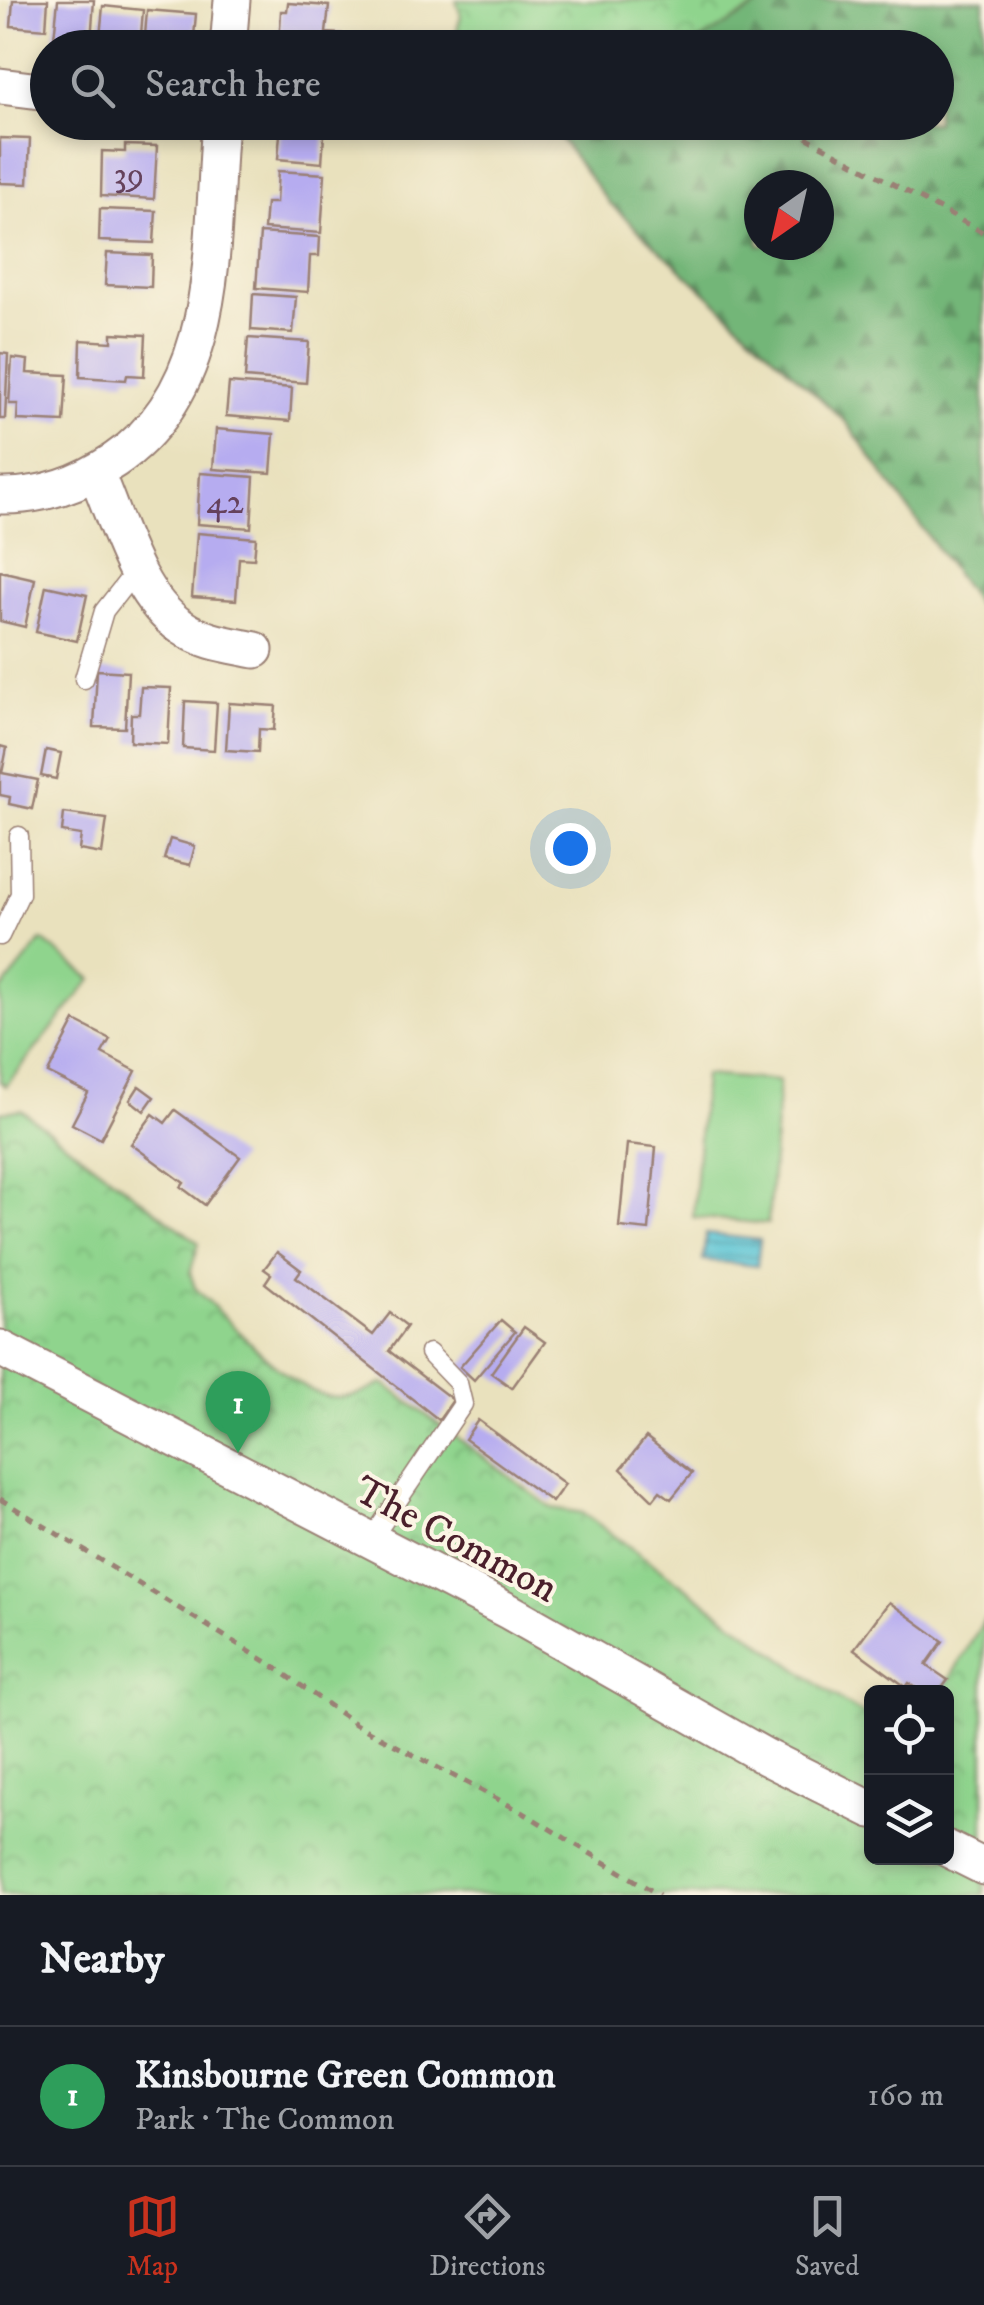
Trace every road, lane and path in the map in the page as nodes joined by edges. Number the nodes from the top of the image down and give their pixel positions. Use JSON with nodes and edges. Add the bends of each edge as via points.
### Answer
{"nodes":[{"id":1,"x":232,"y":0,"type":"edge"},
{"id":2,"x":230,"y":30,"type":"edge"},
{"id":3,"x":0,"y":86,"type":"edge"},
{"id":4,"x":30,"y":90,"type":"edge"},
{"id":5,"x":217,"y":140,"type":"edge"},
{"id":6,"x":811,"y":140,"type":"edge"},
{"id":7,"x":984,"y":233,"type":"edge"},
{"id":8,"x":96,"y":473,"type":"junction"},
{"id":9,"x":0,"y":496,"type":"edge"},
{"id":10,"x":137,"y":569,"type":"junction"},
{"id":11,"x":255,"y":650,"type":"dead end"},
{"id":12,"x":84,"y":679,"type":"dead end"},
{"id":13,"x":19,"y":836,"type":"dead end"},
{"id":14,"x":0,"y":936,"type":"edge"},
{"id":15,"x":0,"y":1348,"type":"edge"},
{"id":16,"x":430,"y":1353,"type":"dead end"},
{"id":17,"x":0,"y":1499,"type":"edge"},
{"id":18,"x":371,"y":1540,"type":"junction"},
{"id":19,"x":864,"y":1806,"type":"edge"},
{"id":20,"x":954,"y":1852,"type":"edge"},
{"id":21,"x":984,"y":1867,"type":"edge"},
{"id":22,"x":659,"y":1895,"type":"edge"}],
"edges":[{"from":1,"to":2,"type":"street"},
{"from":3,"to":4,"type":"street"},
{"from":5,"to":8,"type":"street","via":[[204,320],[196,350],[166,411],[136,446]]},
{"from":6,"to":7,"type":"path"},
{"from":8,"to":9,"type":"street","via":[[53,490]]},
{"from":8,"to":10,"type":"street"},
{"from":10,"to":11,"type":"street","via":[[166,615],[184,630]]},
{"from":10,"to":12,"type":"lane","via":[[104,610]]},
{"from":13,"to":14,"type":"lane","via":[[20,894]]},
{"from":15,"to":18,"type":"street","name":"The Common"},
{"from":16,"to":18,"type":"lane","via":[[458,1383],[463,1404]]},
{"from":17,"to":22,"type":"path","via":[[275,1667],[355,1724],[522,1812]]},
{"from":18,"to":19,"type":"street","name":"The Common"},
{"from":20,"to":21,"type":"street"}]}
